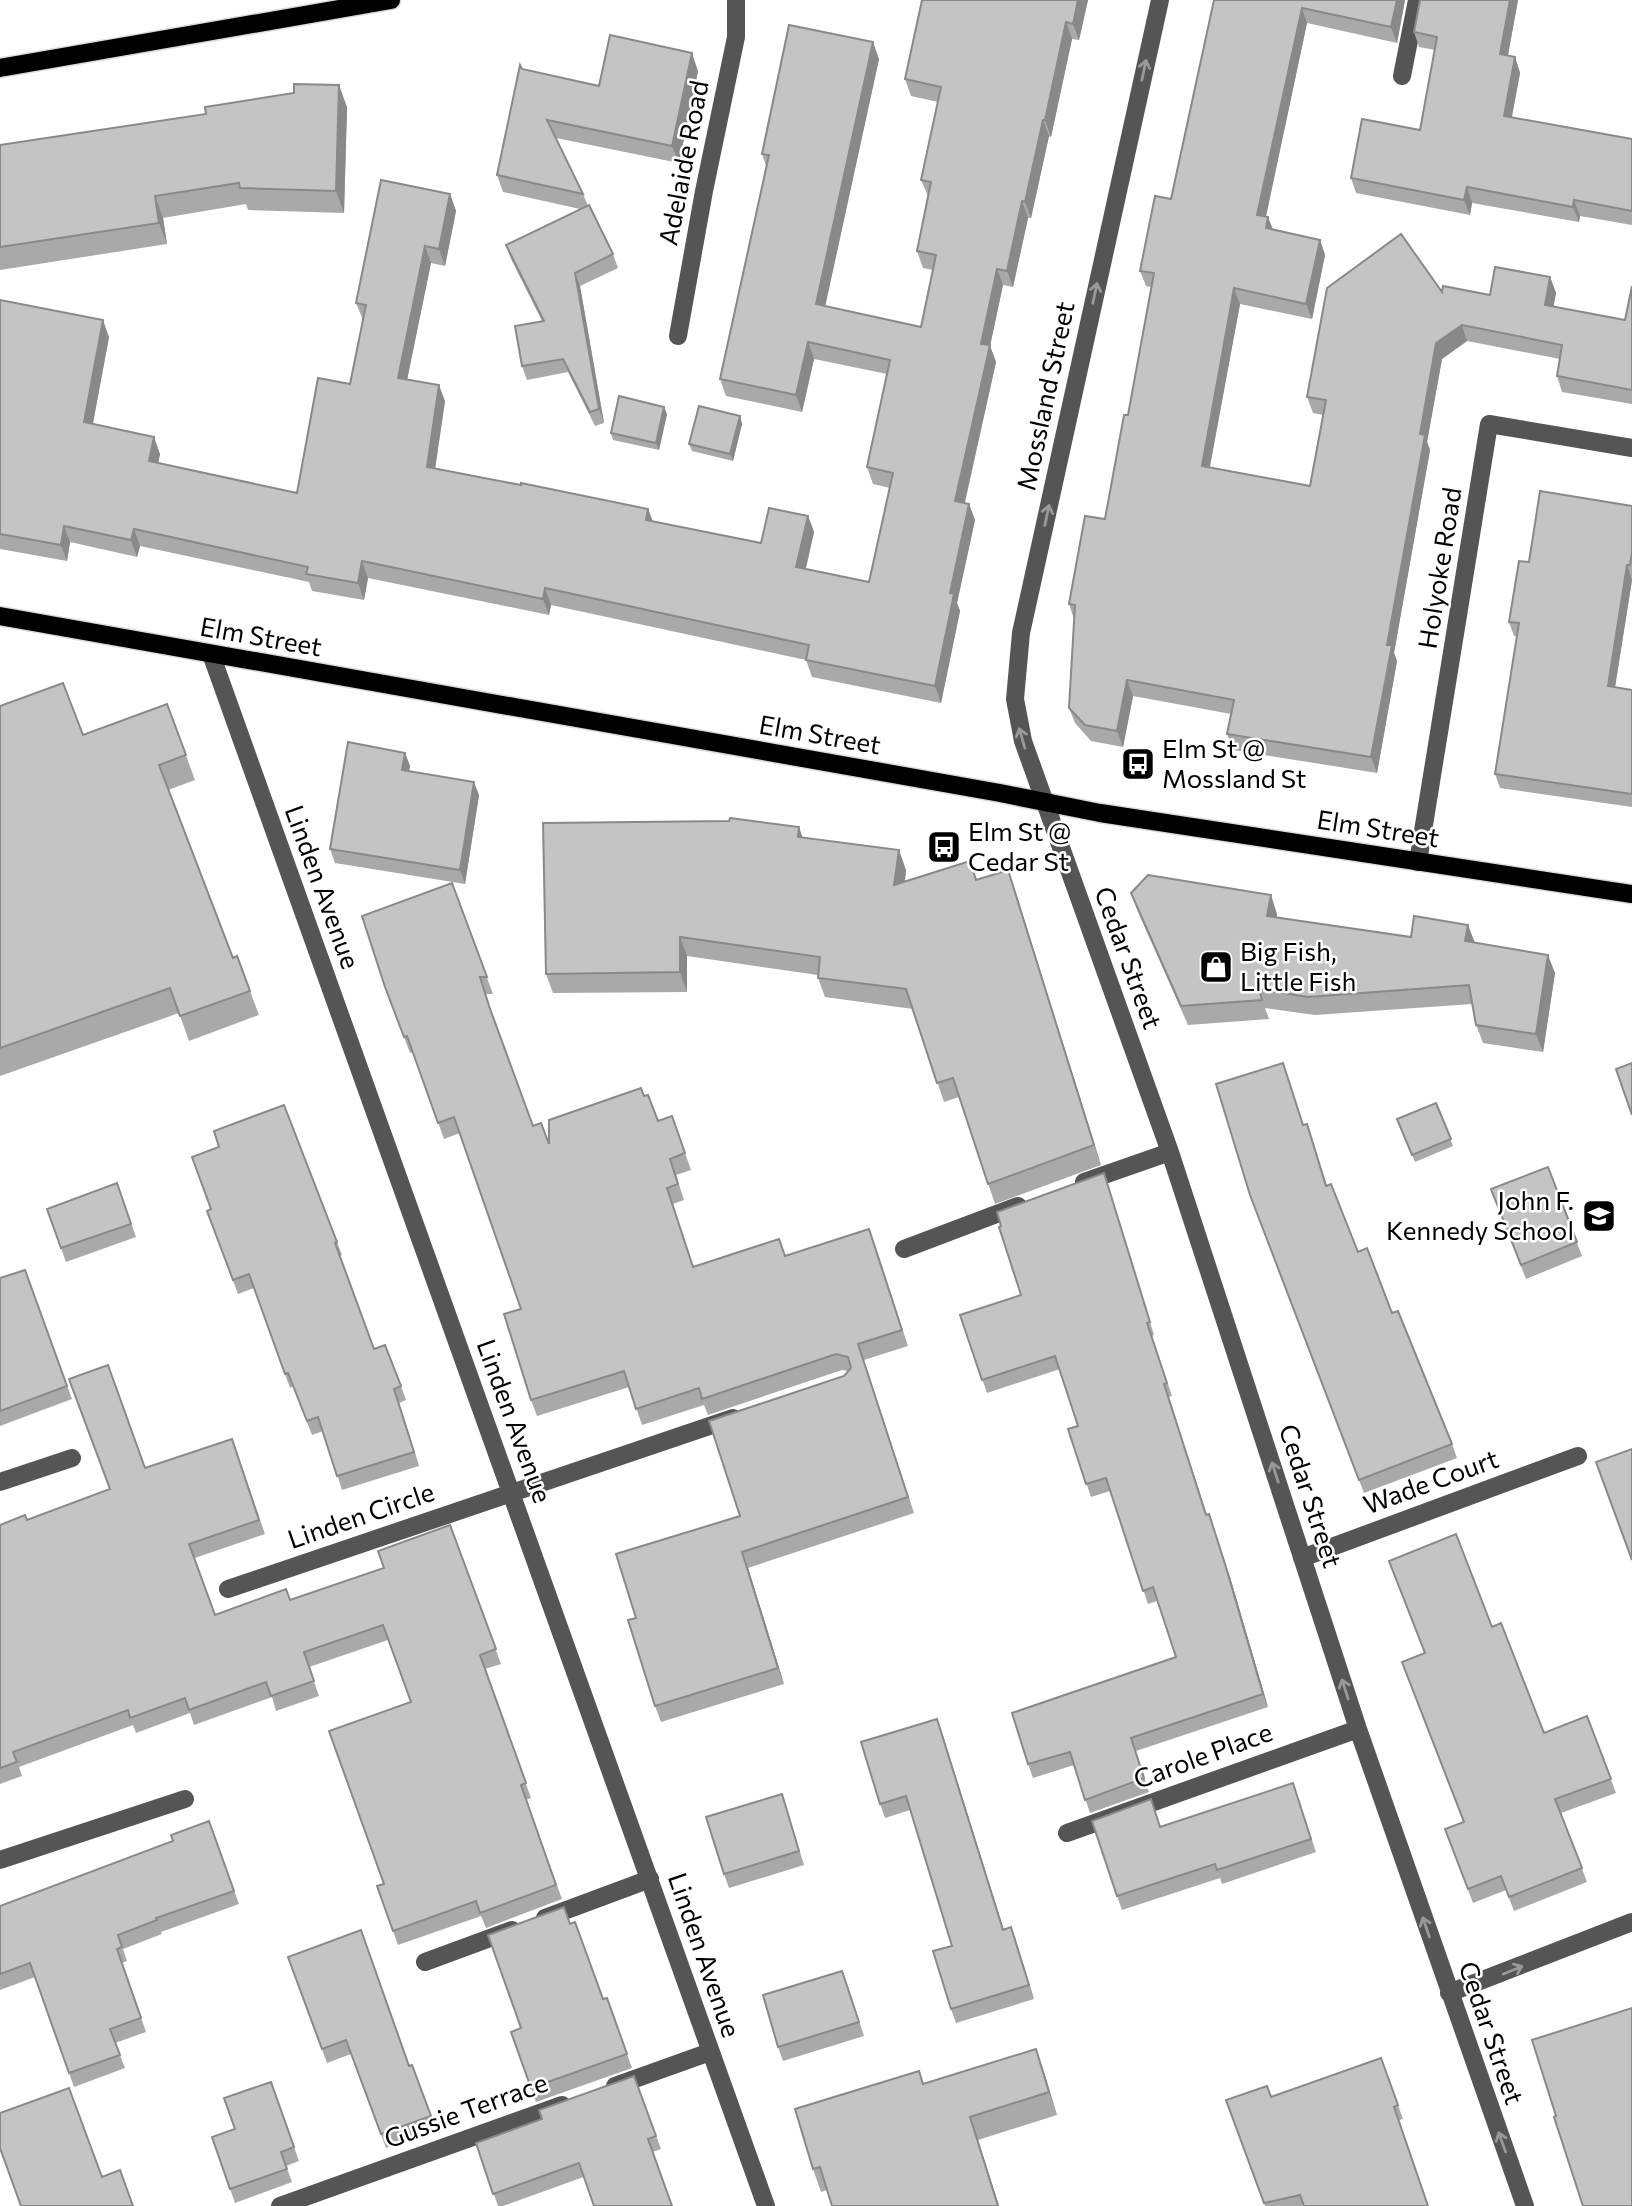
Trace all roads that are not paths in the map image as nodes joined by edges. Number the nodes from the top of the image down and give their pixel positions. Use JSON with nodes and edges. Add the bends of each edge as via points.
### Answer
{"nodes":[{"id":1,"x":391,"y":0,"type":"edge"},
{"id":2,"x":736,"y":0,"type":"edge"},
{"id":3,"x":1160,"y":0,"type":"edge"},
{"id":4,"x":1417,"y":0,"type":"edge"},
{"id":5,"x":0,"y":68,"type":"edge"},
{"id":6,"x":1402,"y":76,"type":"dead end"},
{"id":7,"x":678,"y":336,"type":"dead end"},
{"id":8,"x":1632,"y":447,"type":"edge"},
{"id":9,"x":0,"y":616,"type":"edge"},
{"id":10,"x":211,"y":654,"type":"junction"},
{"id":11,"x":1043,"y":803,"type":"junction"},
{"id":12,"x":1418,"y":862,"type":"junction"},
{"id":13,"x":1632,"y":894,"type":"edge"},
{"id":14,"x":1170,"y":1152,"type":"junction"},
{"id":15,"x":1067,"y":1188,"type":"edge"},
{"id":16,"x":1029,"y":1202,"type":"edge"},
{"id":17,"x":904,"y":1249,"type":"dead end"},
{"id":18,"x":744,"y":1415,"type":"edge"},
{"id":19,"x":1578,"y":1456,"type":"dead end"},
{"id":20,"x":72,"y":1458,"type":"dead end"},
{"id":21,"x":0,"y":1482,"type":"edge"},
{"id":22,"x":511,"y":1493,"type":"junction"},
{"id":23,"x":1302,"y":1558,"type":"junction"},
{"id":24,"x":228,"y":1589,"type":"dead end"},
{"id":25,"x":1358,"y":1728,"type":"junction"},
{"id":26,"x":185,"y":1799,"type":"dead end"},
{"id":27,"x":1067,"y":1833,"type":"dead end"},
{"id":28,"x":0,"y":1860,"type":"edge"},
{"id":29,"x":650,"y":1879,"type":"junction"},
{"id":30,"x":1632,"y":1922,"type":"edge"},
{"id":31,"x":425,"y":1962,"type":"dead end"},
{"id":32,"x":1449,"y":1993,"type":"junction"},
{"id":33,"x":710,"y":2052,"type":"junction"},
{"id":34,"x":280,"y":2206,"type":"edge"},
{"id":35,"x":766,"y":2206,"type":"edge"},
{"id":36,"x":1525,"y":2206,"type":"edge"}],
"edges":[{"from":1,"to":5,"type":"main road"},
{"from":2,"to":7,"type":"street","name":"Adelaide Road","via":[[736,37]]},
{"from":11,"to":3,"type":"street","name":"Mossland Street","one_way":true,"via":[[1017,720],[1015,679],[1021,633]]},
{"from":4,"to":6,"type":"street"},
{"from":8,"to":12,"type":"street","name":"Holyoke Road","via":[[1489,424]]},
{"from":9,"to":10,"type":"main road","name":"Elm Street"},
{"from":10,"to":11,"type":"main road","name":"Elm Street"},
{"from":10,"to":22,"type":"street","name":"Linden Avenue"},
{"from":11,"to":12,"type":"main road","name":"Elm Street"},
{"from":11,"to":14,"type":"street","name":"Cedar Street"},
{"from":12,"to":13,"type":"main road","name":"Elm Street"},
{"from":14,"to":15,"type":"street"},
{"from":23,"to":14,"type":"street","name":"Cedar Street","one_way":true},
{"from":16,"to":17,"type":"street"},
{"from":18,"to":22,"type":"street","name":"Linden Circle"},
{"from":19,"to":23,"type":"street","name":"Wade Court"},
{"from":20,"to":21,"type":"street"},
{"from":22,"to":24,"type":"street","name":"Linden Circle"},
{"from":22,"to":29,"type":"street","name":"Linden Avenue"},
{"from":25,"to":23,"type":"street","name":"Cedar Street","one_way":true},
{"from":25,"to":27,"type":"street","name":"Carole Place"},
{"from":32,"to":25,"type":"street","name":"Cedar Street","one_way":true},
{"from":26,"to":28,"type":"street"},
{"from":29,"to":31,"type":"street"},
{"from":29,"to":33,"type":"street","name":"Linden Avenue"},
{"from":32,"to":30,"type":"street","one_way":true},
{"from":36,"to":32,"type":"street","name":"Cedar Street","one_way":true},
{"from":33,"to":34,"type":"street","name":"Gussie Terrace"},
{"from":33,"to":35,"type":"street","name":"Linden Avenue"}]}
